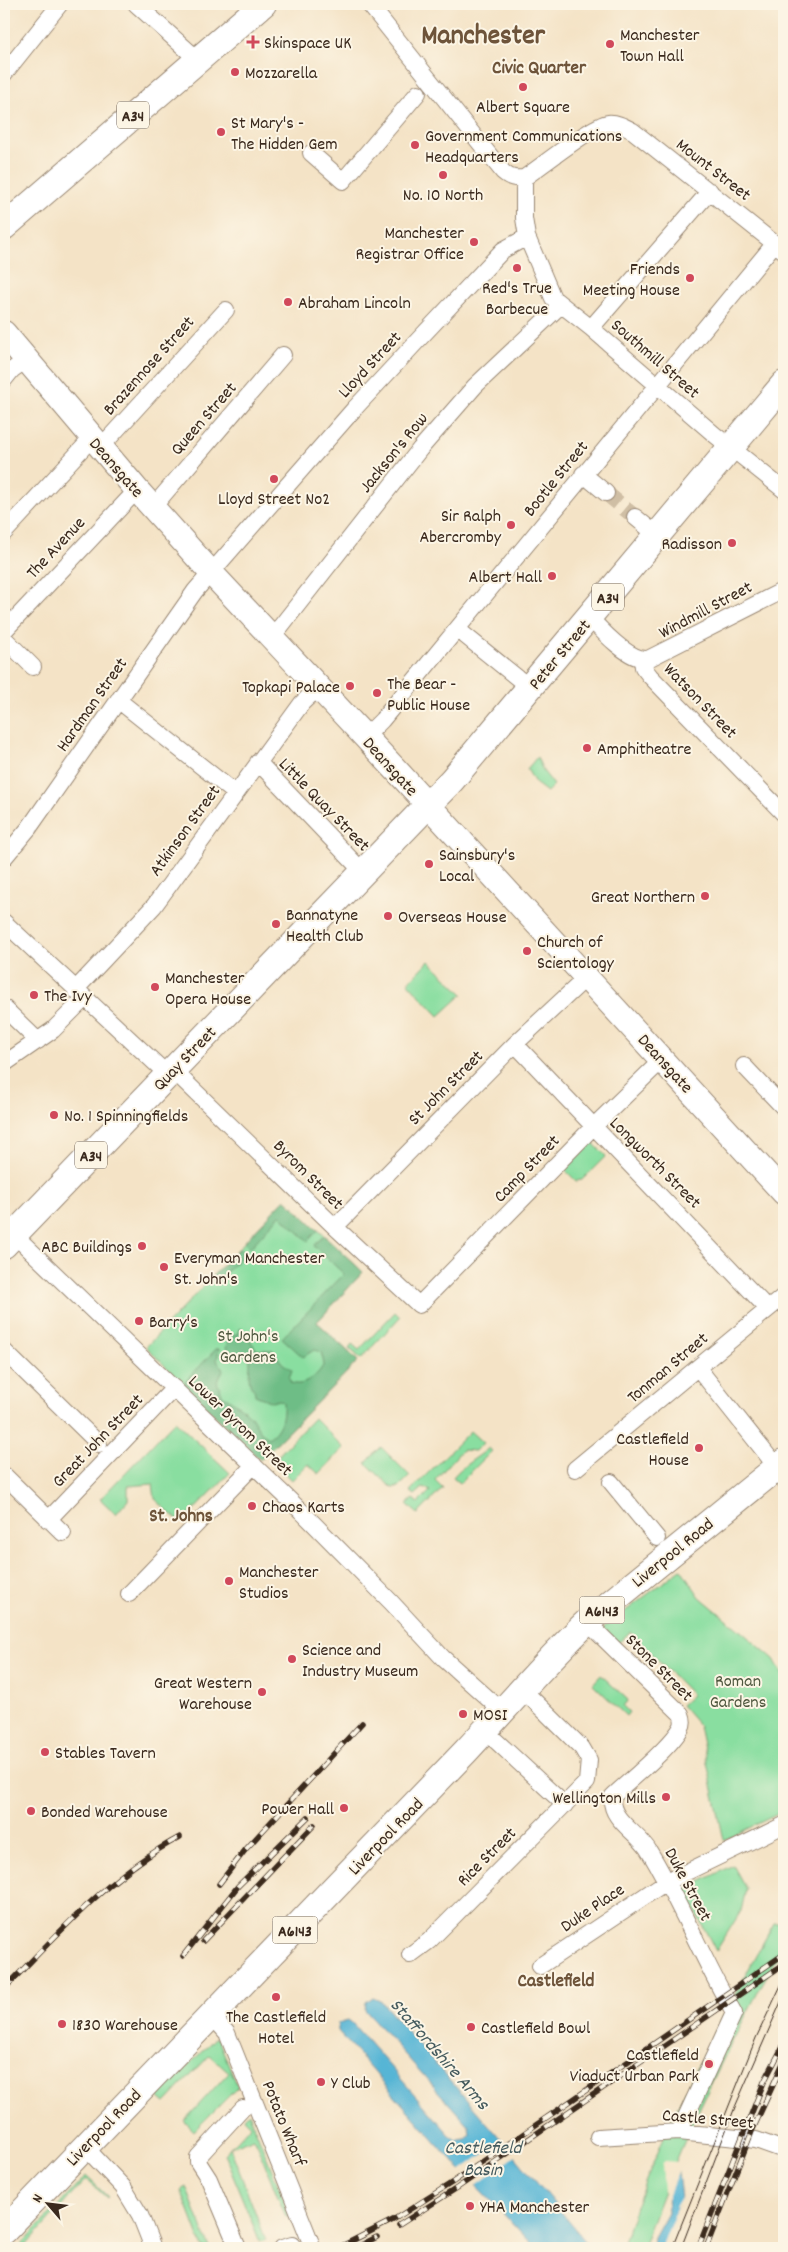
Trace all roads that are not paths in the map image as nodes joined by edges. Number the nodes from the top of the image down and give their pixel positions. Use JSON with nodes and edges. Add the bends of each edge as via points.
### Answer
{"nodes":[{"id":1,"x":60,"y":4,"type":"edge"},
{"id":2,"x":136,"y":4,"type":"edge"},
{"id":3,"x":263,"y":4,"type":"edge"},
{"id":4,"x":369,"y":4,"type":"edge"},
{"id":5,"x":197,"y":59,"type":"junction"},
{"id":6,"x":4,"y":74,"type":"edge"},
{"id":7,"x":418,"y":93,"type":"dead end"},
{"id":8,"x":311,"y":153,"type":"dead end"},
{"id":9,"x":524,"y":178,"type":"junction"},
{"id":10,"x":710,"y":191,"type":"junction"},
{"id":11,"x":4,"y":226,"type":"edge"},
{"id":12,"x":527,"y":237,"type":"junction"},
{"id":13,"x":780,"y":247,"type":"edge"},
{"id":14,"x":561,"y":305,"type":"junction"},
{"id":15,"x":226,"y":310,"type":"dead end"},
{"id":16,"x":591,"y":328,"type":"junction"},
{"id":17,"x":4,"y":333,"type":"edge"},
{"id":18,"x":283,"y":355,"type":"dead end"},
{"id":19,"x":26,"y":360,"type":"junction"},
{"id":20,"x":4,"y":380,"type":"edge"},
{"id":21,"x":656,"y":385,"type":"junction"},
{"id":22,"x":783,"y":387,"type":"edge"},
{"id":23,"x":96,"y":443,"type":"junction"},
{"id":24,"x":732,"y":449,"type":"junction"},
{"id":25,"x":583,"y":474,"type":"junction"},
{"id":26,"x":137,"y":490,"type":"junction"},
{"id":27,"x":784,"y":490,"type":"edge"},
{"id":28,"x":606,"y":493,"type":"tunnel mouth"},
{"id":29,"x":153,"y":507,"type":"junction"},
{"id":30,"x":635,"y":517,"type":"tunnel mouth"},
{"id":31,"x":4,"y":533,"type":"edge"},
{"id":32,"x":658,"y":536,"type":"junction"},
{"id":33,"x":211,"y":572,"type":"junction"},
{"id":34,"x":784,"y":590,"type":"edge"},
{"id":35,"x":590,"y":618,"type":"junction"},
{"id":36,"x":457,"y":628,"type":"junction"},
{"id":37,"x":4,"y":631,"type":"edge"},
{"id":38,"x":270,"y":637,"type":"junction"},
{"id":39,"x":4,"y":638,"type":"edge"},
{"id":40,"x":642,"y":660,"type":"junction"},
{"id":41,"x":33,"y":667,"type":"dead end"},
{"id":42,"x":318,"y":688,"type":"junction"},
{"id":43,"x":530,"y":688,"type":"junction"},
{"id":44,"x":118,"y":700,"type":"junction"},
{"id":45,"x":365,"y":737,"type":"junction"},
{"id":46,"x":258,"y":762,"type":"junction"},
{"id":47,"x":235,"y":792,"type":"junction"},
{"id":48,"x":428,"y":806,"type":"junction"},
{"id":49,"x":784,"y":814,"type":"edge"},
{"id":50,"x":4,"y":858,"type":"edge"},
{"id":51,"x":364,"y":873,"type":"junction"},
{"id":52,"x":4,"y":922,"type":"edge"},
{"id":53,"x":587,"y":977,"type":"junction"},
{"id":54,"x":79,"y":994,"type":"junction"},
{"id":55,"x":4,"y":1008,"type":"edge"},
{"id":56,"x":38,"y":1041,"type":"junction"},
{"id":57,"x":515,"y":1044,"type":"junction"},
{"id":58,"x":662,"y":1060,"type":"junction"},
{"id":59,"x":4,"y":1064,"type":"edge"},
{"id":60,"x":744,"y":1066,"type":"dead end"},
{"id":61,"x":170,"y":1073,"type":"junction"},
{"id":62,"x":784,"y":1108,"type":"edge"},
{"id":63,"x":592,"y":1127,"type":"junction"},
{"id":64,"x":784,"y":1193,"type":"edge"},
{"id":65,"x":335,"y":1227,"type":"junction"},
{"id":66,"x":7,"y":1235,"type":"edge"},
{"id":67,"x":784,"y":1296,"type":"edge"},
{"id":68,"x":419,"y":1305,"type":"joint"},
{"id":69,"x":768,"y":1309,"type":"junction"},
{"id":70,"x":4,"y":1351,"type":"edge"},
{"id":71,"x":698,"y":1368,"type":"junction"},
{"id":72,"x":174,"y":1388,"type":"junction"},
{"id":73,"x":99,"y":1444,"type":"dead end"},
{"id":74,"x":254,"y":1465,"type":"junction"},
{"id":75,"x":575,"y":1469,"type":"dead end"},
{"id":76,"x":782,"y":1470,"type":"edge"},
{"id":77,"x":4,"y":1475,"type":"edge"},
{"id":78,"x":610,"y":1482,"type":"dead end"},
{"id":79,"x":48,"y":1520,"type":"junction"},
{"id":80,"x":63,"y":1533,"type":"dead end"},
{"id":81,"x":657,"y":1538,"type":"dead end"},
{"id":82,"x":130,"y":1594,"type":"dead end"},
{"id":83,"x":587,"y":1622,"type":"junction"},
{"id":84,"x":521,"y":1688,"type":"junction"},
{"id":85,"x":502,"y":1711,"type":"junction"},
{"id":86,"x":495,"y":1740,"type":"dead end"},
{"id":87,"x":588,"y":1782,"type":"junction"},
{"id":88,"x":612,"y":1797,"type":"junction"},
{"id":89,"x":565,"y":1805,"type":"junction"},
{"id":90,"x":784,"y":1825,"type":"edge"},
{"id":91,"x":666,"y":1882,"type":"junction"},
{"id":92,"x":410,"y":1955,"type":"dead end"},
{"id":93,"x":540,"y":1966,"type":"dead end"},
{"id":94,"x":212,"y":2016,"type":"junction"},
{"id":95,"x":243,"y":2108,"type":"dead end"},
{"id":96,"x":679,"y":2132,"type":"junction"},
{"id":97,"x":598,"y":2137,"type":"dead end"},
{"id":98,"x":84,"y":2146,"type":"junction"},
{"id":99,"x":784,"y":2150,"type":"edge"},
{"id":100,"x":4,"y":2231,"type":"edge"},
{"id":101,"x":153,"y":2248,"type":"edge"},
{"id":102,"x":238,"y":2248,"type":"edge"},
{"id":103,"x":313,"y":2248,"type":"edge"}],
"edges":[{"from":1,"to":6,"type":"street"},
{"from":2,"to":5,"type":"street"},
{"from":3,"to":5,"type":"main road","number":"A34"},
{"from":4,"to":9,"type":"street","via":[[503,172],[516,179]]},
{"from":5,"to":11,"type":"main road","number":"A34"},
{"from":7,"to":8,"type":"street","via":[[343,181]]},
{"from":9,"to":10,"type":"street","name":"Mount Street","via":[[594,128],[608,122],[633,131]]},
{"from":9,"to":12,"type":"street"},
{"from":10,"to":13,"type":"street","name":"Mount Street"},
{"from":10,"to":16,"type":"street"},
{"from":12,"to":14,"type":"street","name":"Southmill Street","via":[[548,291]]},
{"from":12,"to":33,"type":"street","name":"Lloyd Street","via":[[503,250],[355,408]]},
{"from":13,"to":21,"type":"street","name":"Bootle Street"},
{"from":14,"to":16,"type":"street","name":"Southmill Street"},
{"from":14,"to":38,"type":"street","name":"Jackson's Row","via":[[462,400]]},
{"from":15,"to":23,"type":"street","name":"Brazennose Street"},
{"from":16,"to":21,"type":"street","name":"Southmill Street"},
{"from":17,"to":19,"type":"street","name":"Deansgate"},
{"from":18,"to":29,"type":"street","name":"Queen Street"},
{"from":19,"to":20,"type":"street"},
{"from":19,"to":23,"type":"street","name":"Deansgate"},
{"from":21,"to":24,"type":"street","name":"Southmill Street"},
{"from":21,"to":25,"type":"street","name":"Bootle Street"},
{"from":22,"to":24,"type":"main road","name":"Peter Street","number":"A34"},
{"from":23,"to":26,"type":"street","name":"Deansgate"},
{"from":23,"to":31,"type":"street","name":"Brazennose Street"},
{"from":24,"to":27,"type":"street","name":"Southmill Street"},
{"from":24,"to":32,"type":"main road","name":"Peter Street","number":"A34"},
{"from":25,"to":28,"type":"street"},
{"from":25,"to":36,"type":"street","name":"Bootle Street"},
{"from":26,"to":29,"type":"street","name":"Deansgate"},
{"from":26,"to":37,"type":"street","name":"The Avenue"},
{"from":29,"to":33,"type":"street","name":"Deansgate"},
{"from":30,"to":32,"type":"street"},
{"from":32,"to":35,"type":"main road","name":"Peter Street","number":"A34"},
{"from":33,"to":38,"type":"street","name":"Deansgate"},
{"from":33,"to":44,"type":"street","name":"Hardman Street"},
{"from":34,"to":40,"type":"street","name":"Windmill Street","via":[[659,655]]},
{"from":35,"to":40,"type":"street","name":"Watson Street","via":[[633,656]]},
{"from":35,"to":43,"type":"main road","name":"Peter Street","number":"A34"},
{"from":36,"to":43,"type":"street"},
{"from":36,"to":45,"type":"street","name":"Bootle Street"},
{"from":38,"to":42,"type":"street","name":"Deansgate"},
{"from":39,"to":41,"type":"street"},
{"from":40,"to":49,"type":"street","name":"Watson Street","via":[[650,676]]},
{"from":42,"to":45,"type":"street","name":"Deansgate"},
{"from":42,"to":46,"type":"street","name":"Atkinson Street","via":[[302,703]]},
{"from":43,"to":48,"type":"main road","name":"Peter Street","number":"A34"},
{"from":44,"to":47,"type":"street"},
{"from":44,"to":50,"type":"street","name":"Hardman Street","via":[[29,828]]},
{"from":45,"to":48,"type":"street","name":"Deansgate"},
{"from":46,"to":47,"type":"street","name":"Atkinson Street"},
{"from":46,"to":51,"type":"street","name":"Little Quay Street"},
{"from":47,"to":54,"type":"street","name":"Atkinson Street","via":[[154,906]]},
{"from":48,"to":51,"type":"main road","name":"Quay Street","number":"A34"},
{"from":48,"to":53,"type":"street","name":"Deansgate"},
{"from":51,"to":61,"type":"main road","name":"Quay Street","number":"A34"},
{"from":52,"to":54,"type":"street","name":"Byrom Street"},
{"from":53,"to":57,"type":"street","name":"St John Street"},
{"from":53,"to":58,"type":"street","name":"Deansgate"},
{"from":54,"to":56,"type":"street","name":"Atkinson Street","via":[[53,1030]]},
{"from":54,"to":61,"type":"street","name":"Byrom Street"},
{"from":55,"to":56,"type":"street"},
{"from":56,"to":59,"type":"street","name":"Atkinson Street"},
{"from":57,"to":63,"type":"street","name":"Longworth Street"},
{"from":57,"to":65,"type":"street","name":"St John Street"},
{"from":58,"to":63,"type":"street","name":"Camp Street"},
{"from":58,"to":64,"type":"street","name":"Deansgate"},
{"from":60,"to":62,"type":"street"},
{"from":61,"to":65,"type":"street","name":"Byrom Street"},
{"from":61,"to":66,"type":"main road","name":"Quay Street","number":"A34"},
{"from":63,"to":68,"type":"street","name":"Camp Street"},
{"from":63,"to":69,"type":"street","name":"Longworth Street"},
{"from":65,"to":68,"type":"street","name":"Byrom Street"},
{"from":66,"to":72,"type":"street","name":"Lower Byrom Street"},
{"from":67,"to":69,"type":"street","name":"Tonman Street"},
{"from":69,"to":71,"type":"street","name":"Tonman Street"},
{"from":70,"to":73,"type":"street"},
{"from":71,"to":75,"type":"street","name":"Tonman Street"},
{"from":71,"to":76,"type":"street"},
{"from":72,"to":74,"type":"street","name":"Lower Byrom Street"},
{"from":72,"to":79,"type":"street","name":"Great John Street"},
{"from":74,"to":82,"type":"street"},
{"from":74,"to":85,"type":"street","name":"Lower Byrom Street","via":[[443,1658]]},
{"from":76,"to":83,"type":"main road","name":"Liverpool Road","number":"A6143"},
{"from":77,"to":79,"type":"street"},
{"from":78,"to":81,"type":"street"},
{"from":79,"to":80,"type":"street"},
{"from":83,"to":84,"type":"main road","name":"Liverpool Road","number":"A6143"},
{"from":83,"to":88,"type":"street","name":"Stone Street","via":[[681,1714],[683,1720],[682,1728]]},
{"from":84,"to":85,"type":"main road","name":"Liverpool Road","number":"A6143"},
{"from":84,"to":87,"type":"street","via":[[582,1748],[589,1760]]},
{"from":85,"to":94,"type":"main road","name":"Liverpool Road","number":"A6143"},
{"from":86,"to":89,"type":"street"},
{"from":87,"to":88,"type":"street"},
{"from":87,"to":89,"type":"street","name":"Rice Street"},
{"from":88,"to":91,"type":"street","name":"Duke Street","via":[[614,1813],[648,1848]]},
{"from":89,"to":92,"type":"street","name":"Rice Street","via":[[429,1941]]},
{"from":90,"to":91,"type":"street","name":"Duke Place"},
{"from":91,"to":93,"type":"street","name":"Duke Place"},
{"from":91,"to":96,"type":"street","name":"Duke Street","via":[[734,2013]]},
{"from":94,"to":98,"type":"main road","name":"Liverpool Road","number":"A6143"},
{"from":94,"to":103,"type":"street","name":"Potato Wharf","via":[[227,2034]]},
{"from":95,"to":102,"type":"street","via":[[198,2157]]},
{"from":96,"to":97,"type":"street","name":"Castle Street"},
{"from":96,"to":99,"type":"street","name":"Castle Street","via":[[756,2140]]},
{"from":98,"to":100,"type":"main road","name":"Liverpool Road","number":"A6143"},
{"from":98,"to":101,"type":"street","via":[[123,2187],[140,2215]]}]}
